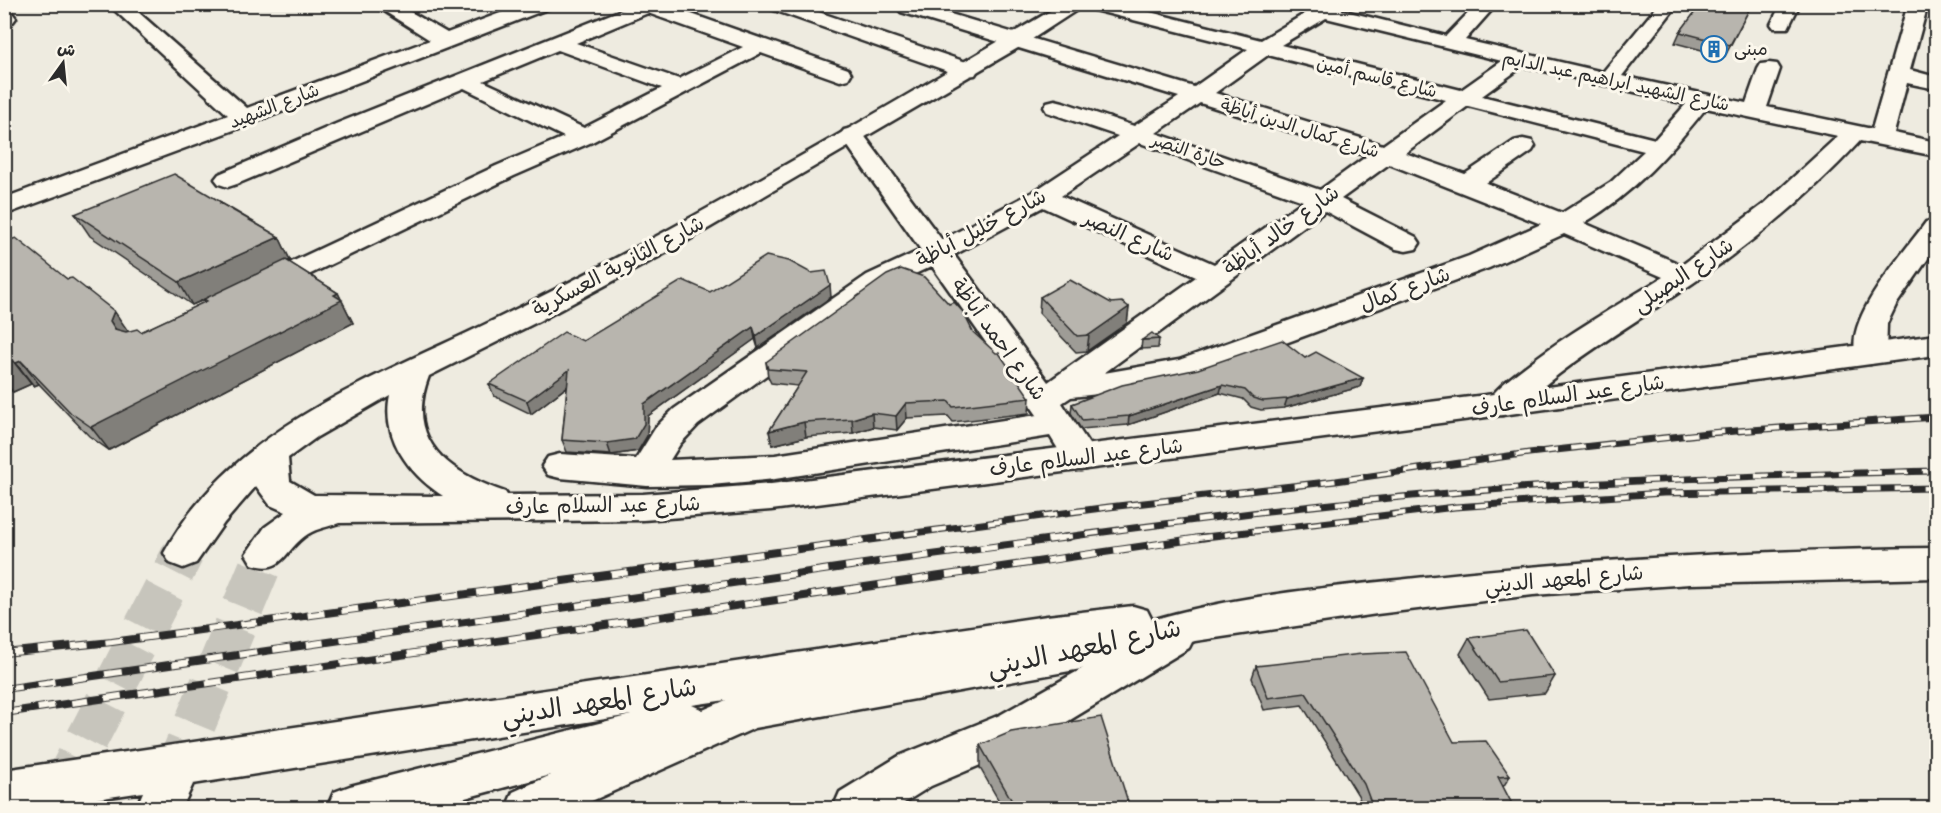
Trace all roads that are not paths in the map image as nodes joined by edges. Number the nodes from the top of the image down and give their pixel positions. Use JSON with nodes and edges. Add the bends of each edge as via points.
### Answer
{"nodes":[{"id":1,"x":117,"y":4,"type":"edge"},
{"id":2,"x":382,"y":4,"type":"edge"},
{"id":3,"x":543,"y":4,"type":"edge"},
{"id":4,"x":775,"y":4,"type":"edge"},
{"id":5,"x":1077,"y":4,"type":"edge"},
{"id":6,"x":1093,"y":4,"type":"edge"},
{"id":7,"x":1296,"y":4,"type":"edge"},
{"id":8,"x":1488,"y":4,"type":"edge"},
{"id":9,"x":1791,"y":4,"type":"edge"},
{"id":10,"x":1918,"y":4,"type":"edge"},
{"id":11,"x":652,"y":5,"type":"edge"},
{"id":12,"x":1674,"y":6,"type":"edge"},
{"id":13,"x":1332,"y":8,"type":"edge"},
{"id":14,"x":897,"y":13,"type":"edge"},
{"id":15,"x":1781,"y":24,"type":"dead end"},
{"id":16,"x":857,"y":33,"type":"junction"},
{"id":17,"x":445,"y":40,"type":"junction"},
{"id":18,"x":1013,"y":43,"type":"junction"},
{"id":19,"x":560,"y":44,"type":"junction"},
{"id":20,"x":1450,"y":44,"type":"junction"},
{"id":21,"x":760,"y":46,"type":"junction"},
{"id":22,"x":1262,"y":47,"type":"junction"},
{"id":23,"x":1519,"y":59,"type":"junction"},
{"id":24,"x":1769,"y":69,"type":"dead end"},
{"id":25,"x":967,"y":70,"type":"junction"},
{"id":26,"x":840,"y":74,"type":"dead end"},
{"id":27,"x":1898,"y":74,"type":"junction"},
{"id":28,"x":464,"y":80,"type":"junction"},
{"id":29,"x":1608,"y":80,"type":"junction"},
{"id":30,"x":1936,"y":83,"type":"edge"},
{"id":31,"x":680,"y":87,"type":"junction"},
{"id":32,"x":1196,"y":96,"type":"junction"},
{"id":33,"x":1464,"y":99,"type":"junction"},
{"id":34,"x":1701,"y":100,"type":"junction"},
{"id":35,"x":1055,"y":107,"type":"dead end"},
{"id":36,"x":1754,"y":111,"type":"junction"},
{"id":37,"x":245,"y":118,"type":"junction"},
{"id":38,"x":1138,"y":134,"type":"junction"},
{"id":39,"x":852,"y":135,"type":"junction"},
{"id":40,"x":1867,"y":135,"type":"junction"},
{"id":41,"x":584,"y":137,"type":"junction"},
{"id":42,"x":1523,"y":146,"type":"dead end"},
{"id":43,"x":1660,"y":148,"type":"junction"},
{"id":44,"x":1936,"y":149,"type":"edge"},
{"id":45,"x":1386,"y":155,"type":"junction"},
{"id":46,"x":228,"y":179,"type":"dead end"},
{"id":47,"x":1467,"y":185,"type":"junction"},
{"id":48,"x":1042,"y":197,"type":"junction"},
{"id":49,"x":1323,"y":200,"type":"junction"},
{"id":50,"x":4,"y":207,"type":"edge"},
{"id":51,"x":1564,"y":224,"type":"junction"},
{"id":52,"x":1936,"y":228,"type":"edge"},
{"id":53,"x":1406,"y":243,"type":"dead end"},
{"id":54,"x":936,"y":252,"type":"junction"},
{"id":55,"x":1217,"y":276,"type":"junction"},
{"id":56,"x":1684,"y":276,"type":"junction"},
{"id":57,"x":238,"y":298,"type":"edge"},
{"id":58,"x":1936,"y":345,"type":"edge"},
{"id":59,"x":1870,"y":354,"type":"junction"},
{"id":60,"x":415,"y":370,"type":"junction"},
{"id":61,"x":1055,"y":403,"type":"junction"},
{"id":62,"x":1502,"y":404,"type":"junction"},
{"id":63,"x":272,"y":452,"type":"junction"},
{"id":64,"x":1080,"y":458,"type":"junction"},
{"id":65,"x":560,"y":466,"type":"dead end"},
{"id":66,"x":647,"y":473,"type":"junction"},
{"id":67,"x":516,"y":507,"type":"junction"},
{"id":68,"x":342,"y":510,"type":"junction"},
{"id":69,"x":183,"y":553,"type":"tunnel mouth"},
{"id":70,"x":265,"y":554,"type":"tunnel mouth"},
{"id":71,"x":1936,"y":563,"type":"edge"},
{"id":72,"x":1195,"y":624,"type":"junction"},
{"id":73,"x":750,"y":710,"type":"junction"},
{"id":74,"x":4,"y":792,"type":"edge"},
{"id":75,"x":350,"y":808,"type":"edge"},
{"id":76,"x":529,"y":808,"type":"edge"},
{"id":77,"x":856,"y":808,"type":"edge"}],
"edges":[{"from":1,"to":37,"type":"street"},
{"from":2,"to":17,"type":"street"},
{"from":3,"to":17,"type":"street","name":"شارع الشهيد"},
{"from":4,"to":16,"type":"street"},
{"from":5,"to":18,"type":"street","name":"شارع الثانوية العسكرية"},
{"from":6,"to":22,"type":"street","name":"شارع قاسم أمين"},
{"from":7,"to":13,"type":"street","name":"شارع الشهيد ابراهيم عبد الدايم"},
{"from":8,"to":20,"type":"street"},
{"from":9,"to":15,"type":"street"},
{"from":10,"to":27,"type":"street"},
{"from":11,"to":19,"type":"street"},
{"from":11,"to":21,"type":"street"},
{"from":12,"to":29,"type":"street"},
{"from":13,"to":20,"type":"street","name":"شارع الشهيد ابراهيم عبد الدايم"},
{"from":13,"to":22,"type":"street","name":"شارع خليل أباظة"},
{"from":14,"to":16,"type":"street"},
{"from":14,"to":18,"type":"street","name":"شارع كمال الدين أباظة"},
{"from":16,"to":25,"type":"street"},
{"from":17,"to":37,"type":"street","name":"شارع الشهيد"},
{"from":18,"to":25,"type":"street","name":"شارع الثانوية العسكرية"},
{"from":18,"to":32,"type":"street","name":"شارع كمال الدين أباظة"},
{"from":19,"to":28,"type":"street"},
{"from":19,"to":31,"type":"street"},
{"from":20,"to":23,"type":"street","name":"شارع الشهيد ابراهيم عبد الدايم"},
{"from":21,"to":26,"type":"street"},
{"from":21,"to":31,"type":"street"},
{"from":22,"to":32,"type":"street","name":"شارع خليل أباظة"},
{"from":22,"to":33,"type":"street","name":"شارع قاسم أمين"},
{"from":23,"to":29,"type":"street","name":"شارع الشهيد ابراهيم عبد الدايم"},
{"from":23,"to":33,"type":"street","name":"شارع خالد أباظة"},
{"from":24,"to":36,"type":"street"},
{"from":25,"to":39,"type":"street","name":"شارع الثانوية العسكرية"},
{"from":27,"to":30,"type":"street"},
{"from":27,"to":40,"type":"street"},
{"from":28,"to":41,"type":"street"},
{"from":28,"to":46,"type":"street"},
{"from":29,"to":34,"type":"street","name":"شارع الشهيد ابراهيم عبد الدايم"},
{"from":31,"to":41,"type":"street"},
{"from":32,"to":38,"type":"street","name":"شارع خليل أباظة"},
{"from":32,"to":45,"type":"street","name":"شارع كمال الدين أباظة"},
{"from":33,"to":43,"type":"street","name":"شارع قاسم أمين"},
{"from":33,"to":45,"type":"street","name":"شارع خالد أباظة"},
{"from":34,"to":36,"type":"street","name":"شارع الشهيد ابراهيم عبد الدايم"},
{"from":34,"to":43,"type":"street","name":"شارع كمال"},
{"from":35,"to":38,"type":"street","name":"حارة النصر"},
{"from":36,"to":40,"type":"street","name":"شارع الشهيد ابراهيم عبد الدايم"},
{"from":37,"to":50,"type":"street","name":"شارع الشهيد"},
{"from":38,"to":48,"type":"street","name":"شارع خليل أباظة"},
{"from":38,"to":49,"type":"street","name":"حارة النصر"},
{"from":39,"to":54,"type":"street","name":"شارع احمد أباظة"},
{"from":39,"to":60,"type":"street","name":"شارع الثانوية العسكرية","via":[[589,284]]},
{"from":40,"to":44,"type":"street","name":"شارع الشهيد ابراهيم عبد الدايم"},
{"from":40,"to":56,"type":"street","name":"شارع البصيلى","via":[[1740,237]]},
{"from":41,"to":57,"type":"street"},
{"from":42,"to":47,"type":"street"},
{"from":43,"to":51,"type":"street","name":"شارع كمال","via":[[1622,186]]},
{"from":45,"to":47,"type":"street","name":"شارع كمال الدين أباظة"},
{"from":45,"to":49,"type":"street","name":"شارع خالد أباظة"},
{"from":47,"to":51,"type":"street","name":"شارع كمال الدين أباظة"},
{"from":48,"to":54,"type":"street","name":"شارع خليل أباظة"},
{"from":48,"to":55,"type":"street","name":"شارع النصر"},
{"from":49,"to":53,"type":"street","name":"حارة النصر"},
{"from":49,"to":55,"type":"street","name":"شارع خالد أباظة"},
{"from":51,"to":56,"type":"street","name":"شارع كمال الدين أباظة"},
{"from":51,"to":61,"type":"street","name":"شارع كمال","via":[[1479,262],[1185,369],[1126,381]]},
{"from":52,"to":59,"type":"street","via":[[1881,305],[1872,324]]},
{"from":54,"to":61,"type":"street","name":"شارع احمد أباظة"},
{"from":54,"to":66,"type":"street","name":"شارع خليل أباظة","via":[[877,281],[686,417],[667,433]]},
{"from":55,"to":61,"type":"street","name":"شارع خالد أباظة"},
{"from":56,"to":62,"type":"street","name":"شارع البصيلى","via":[[1544,366]]},
{"from":58,"to":59,"type":"street","name":"شارع عبد السلام عارف"},
{"from":59,"to":62,"type":"street","name":"شارع عبد السلام عارف"},
{"from":60,"to":63,"type":"street","name":"شارع الثانوية العسكرية","via":[[305,426]]},
{"from":60,"to":67,"type":"street","via":[[405,399],[405,428],[417,454],[440,478],[456,487]]},
{"from":61,"to":64,"type":"street","name":"شارع احمد أباظة"},
{"from":61,"to":66,"type":"street","name":"شارع عبد السلام عارف","via":[[775,467]]},
{"from":62,"to":64,"type":"street","name":"شارع عبد السلام عارف"},
{"from":63,"to":68,"type":"street","name":"شارع عبد السلام عارف","via":[[268,471],[274,488],[289,501]]},
{"from":63,"to":69,"type":"street","name":"شارع الثانوية العسكرية","via":[[222,498]]},
{"from":64,"to":67,"type":"street","name":"شارع عبد السلام عارف","via":[[771,497],[643,507]]},
{"from":65,"to":66,"type":"street","name":"شارع عبد السلام عارف"},
{"from":67,"to":68,"type":"street","name":"شارع عبد السلام عارف"},
{"from":68,"to":70,"type":"street","via":[[297,523],[273,542]]},
{"from":71,"to":72,"type":"street","name":"شارع المعهد الديني","via":[[1690,569],[1533,580]]},
{"from":72,"to":73,"type":"street","name":"شارع المعهد الديني","via":[[1131,643]]},
{"from":72,"to":74,"type":"street","name":"شارع المعهد الديني","via":[[1122,622]]},
{"from":72,"to":77,"type":"street","via":[[1016,729],[915,771]]},
{"from":73,"to":75,"type":"street","via":[[624,735]]},
{"from":73,"to":76,"type":"street","name":"شارع المعهد الديني"}]}
